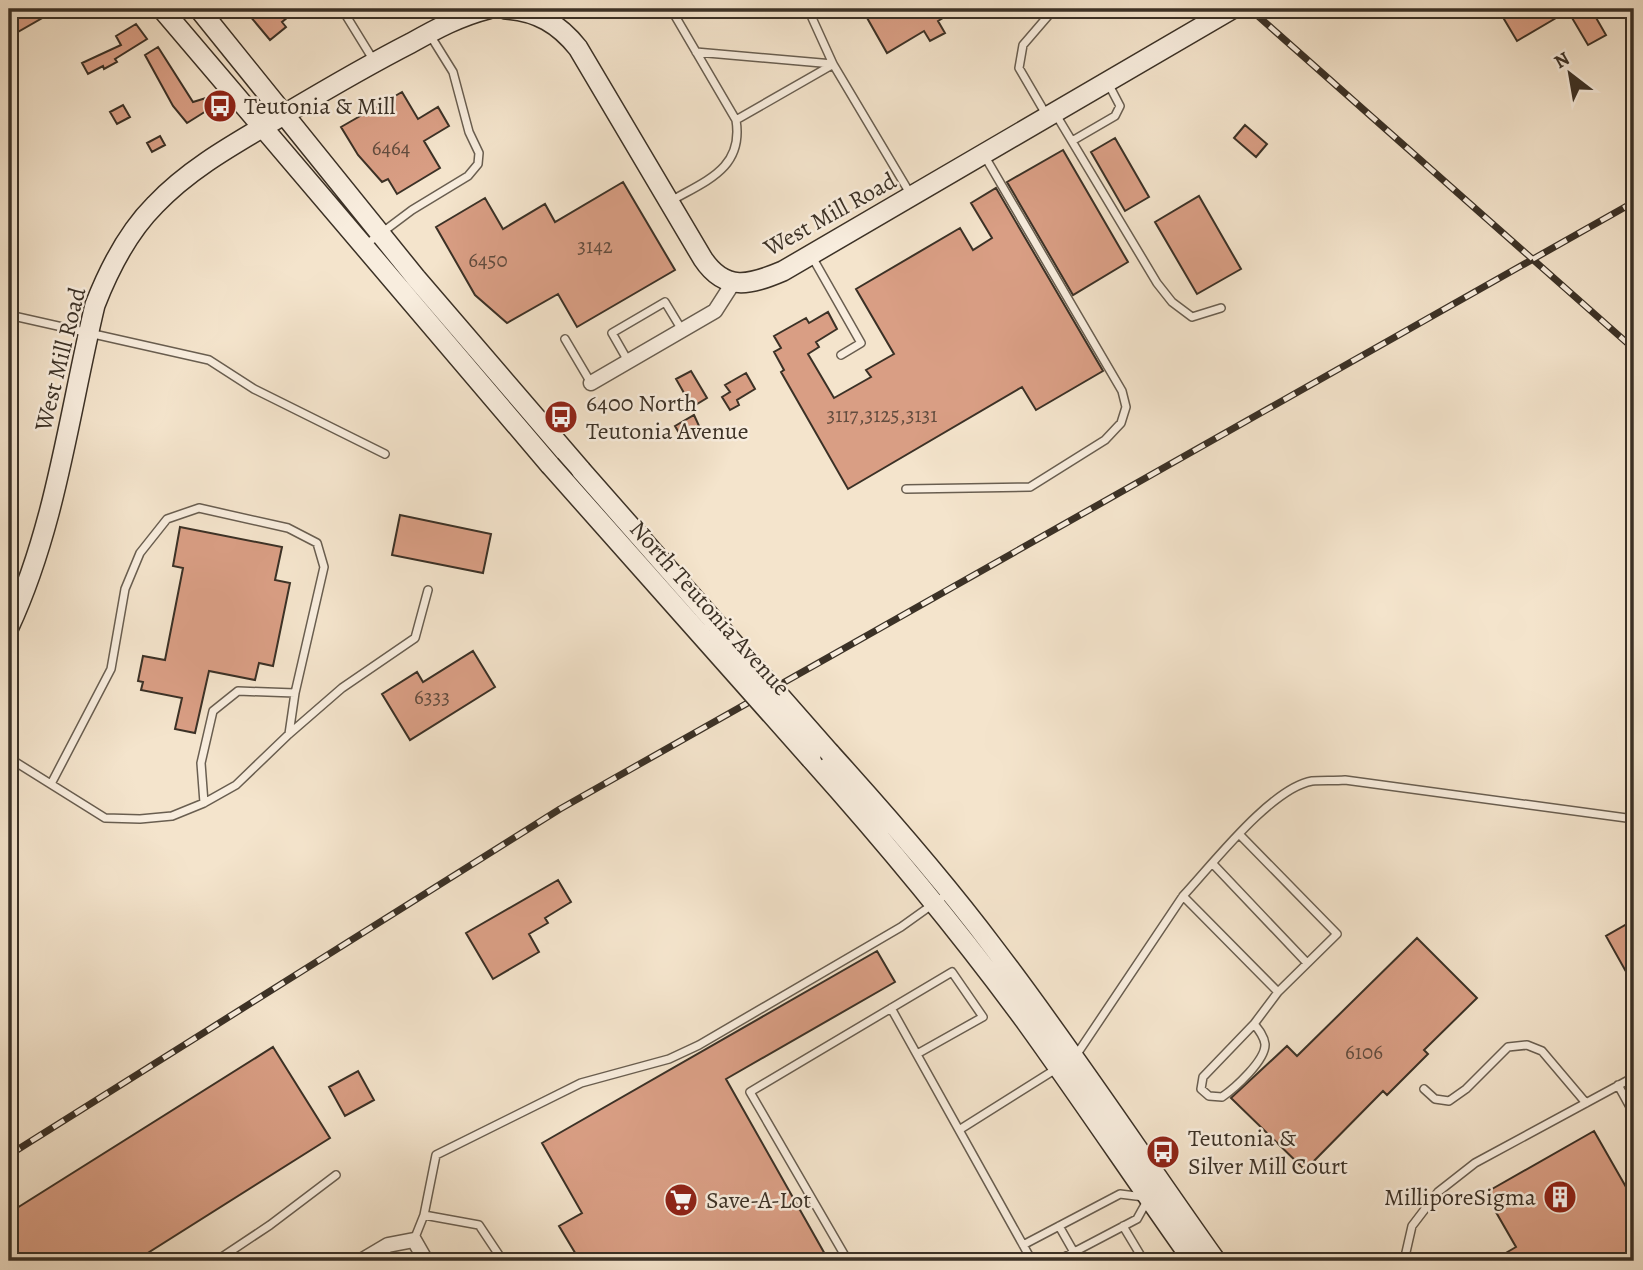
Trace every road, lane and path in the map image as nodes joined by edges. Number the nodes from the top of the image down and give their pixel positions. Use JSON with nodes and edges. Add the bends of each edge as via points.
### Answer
{"nodes":[{"id":1,"x":199,"y":9,"type":"edge"},
{"id":2,"x":342,"y":9,"type":"edge"},
{"id":3,"x":488,"y":9,"type":"edge"},
{"id":4,"x":506,"y":9,"type":"edge"},
{"id":5,"x":671,"y":9,"type":"edge"},
{"id":6,"x":808,"y":9,"type":"edge"},
{"id":7,"x":1054,"y":9,"type":"edge"},
{"id":8,"x":1231,"y":9,"type":"edge"},
{"id":9,"x":171,"y":12,"type":"edge"},
{"id":10,"x":429,"y":33,"type":"junction"},
{"id":11,"x":696,"y":52,"type":"junction"},
{"id":12,"x":374,"y":61,"type":"junction"},
{"id":13,"x":833,"y":64,"type":"junction"},
{"id":14,"x":1107,"y":82,"type":"junction"},
{"id":15,"x":285,"y":114,"type":"junction"},
{"id":16,"x":1051,"y":114,"type":"junction"},
{"id":17,"x":736,"y":120,"type":"junction"},
{"id":18,"x":261,"y":128,"type":"junction"},
{"id":19,"x":1072,"y":141,"type":"junction"},
{"id":20,"x":983,"y":154,"type":"junction"},
{"id":21,"x":912,"y":196,"type":"junction"},
{"id":22,"x":669,"y":202,"type":"junction"},
{"id":23,"x":379,"y":233,"type":"junction"},
{"id":24,"x":363,"y":247,"type":"junction"},
{"id":25,"x":811,"y":255,"type":"junction"},
{"id":26,"x":733,"y":283,"type":"junction"},
{"id":27,"x":1221,"y":308,"type":"dead end"},
{"id":28,"x":9,"y":315,"type":"edge"},
{"id":29,"x":682,"y":330,"type":"junction"},
{"id":30,"x":88,"y":332,"type":"junction"},
{"id":31,"x":565,"y":339,"type":"dead end"},
{"id":32,"x":841,"y":355,"type":"dead end"},
{"id":33,"x":628,"y":361,"type":"junction"},
{"id":34,"x":591,"y":383,"type":"joint"},
{"id":35,"x":386,"y":454,"type":"dead end"},
{"id":36,"x":906,"y":489,"type":"dead end"},
{"id":37,"x":428,"y":590,"type":"dead end"},
{"id":38,"x":9,"y":627,"type":"edge"},
{"id":39,"x":295,"y":692,"type":"junction"},
{"id":40,"x":289,"y":734,"type":"junction"},
{"id":41,"x":821,"y":756,"type":"junction"},
{"id":42,"x":9,"y":758,"type":"edge"},
{"id":43,"x":51,"y":784,"type":"junction"},
{"id":44,"x":204,"y":803,"type":"junction"},
{"id":45,"x":1634,"y":819,"type":"edge"},
{"id":46,"x":1240,"y":835,"type":"junction"},
{"id":47,"x":1213,"y":864,"type":"junction"},
{"id":48,"x":1183,"y":896,"type":"junction"},
{"id":49,"x":942,"y":897,"type":"junction"},
{"id":50,"x":1307,"y":963,"type":"junction"},
{"id":51,"x":1278,"y":992,"type":"junction"},
{"id":52,"x":891,"y":1008,"type":"junction"},
{"id":53,"x":1254,"y":1024,"type":"junction"},
{"id":54,"x":917,"y":1054,"type":"junction"},
{"id":55,"x":1066,"y":1063,"type":"junction"},
{"id":56,"x":1634,"y":1077,"type":"edge"},
{"id":57,"x":1618,"y":1085,"type":"junction"},
{"id":58,"x":1424,"y":1089,"type":"dead end"},
{"id":59,"x":1586,"y":1102,"type":"junction"},
{"id":60,"x":1634,"y":1114,"type":"edge"},
{"id":61,"x":959,"y":1130,"type":"junction"},
{"id":62,"x":336,"y":1175,"type":"dead end"},
{"id":63,"x":1156,"y":1193,"type":"junction"},
{"id":64,"x":424,"y":1215,"type":"junction"},
{"id":65,"x":1059,"y":1226,"type":"junction"},
{"id":66,"x":1123,"y":1226,"type":"junction"},
{"id":67,"x":414,"y":1240,"type":"junction"},
{"id":68,"x":1023,"y":1245,"type":"junction"},
{"id":69,"x":1074,"y":1252,"type":"junction"},
{"id":70,"x":216,"y":1261,"type":"edge"},
{"id":71,"x":361,"y":1261,"type":"edge"},
{"id":72,"x":426,"y":1261,"type":"edge"},
{"id":73,"x":503,"y":1261,"type":"edge"},
{"id":74,"x":848,"y":1261,"type":"edge"},
{"id":75,"x":1032,"y":1261,"type":"edge"},
{"id":76,"x":1057,"y":1261,"type":"edge"},
{"id":77,"x":1079,"y":1261,"type":"edge"},
{"id":78,"x":1144,"y":1261,"type":"edge"},
{"id":79,"x":1193,"y":1261,"type":"edge"},
{"id":80,"x":1216,"y":1261,"type":"edge"},
{"id":81,"x":1404,"y":1261,"type":"edge"}],
"edges":[{"from":1,"to":15,"type":"main road","name":"North Teutonia Avenue"},
{"from":2,"to":12,"type":"lane"},
{"from":3,"to":10,"type":"main road","name":"West Mill Road"},
{"from":4,"to":22,"type":"main road","via":[[533,13],[565,31]]},
{"from":5,"to":11,"type":"lane"},
{"from":6,"to":13,"type":"lane"},
{"from":7,"to":16,"type":"lane","via":[[1023,45],[1019,68]]},
{"from":8,"to":14,"type":"main road","name":"West Mill Road"},
{"from":9,"to":18,"type":"main road","name":"North Teutonia Avenue"},
{"from":10,"to":12,"type":"main road","name":"West Mill Road"},
{"from":10,"to":23,"type":"lane","via":[[453,72],[479,153],[478,164],[468,176]]},
{"from":11,"to":13,"type":"lane"},
{"from":11,"to":17,"type":"lane"},
{"from":12,"to":15,"type":"main road","name":"West Mill Road"},
{"from":13,"to":17,"type":"lane"},
{"from":13,"to":21,"type":"lane"},
{"from":14,"to":16,"type":"main road","name":"West Mill Road"},
{"from":14,"to":19,"type":"lane","via":[[1119,111]]},
{"from":15,"to":18,"type":"main road","name":"West Mill Road"},
{"from":15,"to":23,"type":"main road","name":"North Teutonia Avenue"},
{"from":16,"to":19,"type":"lane"},
{"from":16,"to":20,"type":"main road","name":"West Mill Road"},
{"from":17,"to":22,"type":"lane","via":[[738,137],[718,174]]},
{"from":18,"to":24,"type":"main road","name":"North Teutonia Avenue"},
{"from":18,"to":30,"type":"main road","name":"West Mill Road","via":[[184,177],[154,206],[127,239],[107,275]]},
{"from":19,"to":27,"type":"lane","via":[[1172,302],[1192,317]]},
{"from":20,"to":21,"type":"main road","name":"West Mill Road"},
{"from":20,"to":36,"type":"lane","via":[[1122,391],[1126,407],[1121,423],[1105,440],[1030,487]]},
{"from":21,"to":25,"type":"main road","name":"West Mill Road"},
{"from":22,"to":26,"type":"main road","via":[[710,270]]},
{"from":23,"to":24,"type":"lane"},
{"from":23,"to":41,"type":"main road","name":"North Teutonia Avenue","bridge":true},
{"from":24,"to":41,"type":"main road","name":"North Teutonia Avenue","bridge":true,"via":[[550,465]]},
{"from":25,"to":26,"type":"main road","name":"West Mill Road","via":[[763,279]]},
{"from":25,"to":32,"type":"lane","via":[[861,343]]},
{"from":26,"to":29,"type":"street","via":[[715,311]]},
{"from":28,"to":30,"type":"lane"},
{"from":29,"to":33,"type":"street"},
{"from":29,"to":33,"type":"lane","via":[[664,302],[612,333]]},
{"from":30,"to":35,"type":"lane","via":[[209,360],[254,389]]},
{"from":30,"to":38,"type":"main road","name":"West Mill Road","via":[[48,520]]},
{"from":31,"to":34,"type":"lane"},
{"from":33,"to":34,"type":"street"},
{"from":37,"to":40,"type":"lane","via":[[415,638],[342,688]]},
{"from":39,"to":40,"type":"lane"},
{"from":39,"to":43,"type":"lane","via":[[324,567],[317,543],[288,528],[199,508],[167,519],[140,553],[125,589],[111,669]]},
{"from":39,"to":44,"type":"lane","via":[[237,691],[213,711],[201,763]]},
{"from":40,"to":44,"type":"lane","via":[[236,785]]},
{"from":41,"to":49,"type":"main road","name":"North Teutonia Avenue"},
{"from":42,"to":43,"type":"lane"},
{"from":43,"to":44,"type":"lane","via":[[106,818],[172,816]]},
{"from":45,"to":46,"type":"lane","via":[[1345,780],[1310,782],[1287,791]]},
{"from":46,"to":47,"type":"lane"},
{"from":46,"to":50,"type":"lane","via":[[1336,934]]},
{"from":47,"to":48,"type":"lane"},
{"from":47,"to":50,"type":"lane"},
{"from":48,"to":51,"type":"lane"},
{"from":48,"to":55,"type":"lane"},
{"from":49,"to":55,"type":"main road","name":"North Teutonia Avenue"},
{"from":49,"to":64,"type":"lane","via":[[699,1045],[668,1059],[581,1083],[436,1155]]},
{"from":50,"to":51,"type":"lane"},
{"from":51,"to":53,"type":"lane"},
{"from":52,"to":54,"type":"lane"},
{"from":52,"to":54,"type":"lane","via":[[952,972],[983,1017]]},
{"from":52,"to":74,"type":"lane","via":[[750,1091]]},
{"from":53,"to":53,"type":"lane","via":[[1265,1045],[1261,1058],[1231,1091],[1222,1097],[1209,1096],[1200,1089],[1203,1077]]},
{"from":54,"to":61,"type":"lane"},
{"from":55,"to":61,"type":"lane"},
{"from":55,"to":63,"type":"main road","name":"North Teutonia Avenue"},
{"from":56,"to":57,"type":"lane"},
{"from":57,"to":59,"type":"lane"},
{"from":57,"to":60,"type":"lane"},
{"from":58,"to":59,"type":"lane","via":[[1434,1099],[1448,1101],[1508,1047],[1527,1045],[1542,1051]]},
{"from":59,"to":81,"type":"lane","via":[[1475,1163],[1438,1192],[1412,1226]]},
{"from":61,"to":68,"type":"lane"},
{"from":62,"to":70,"type":"lane"},
{"from":63,"to":65,"type":"lane","via":[[1120,1194]]},
{"from":63,"to":66,"type":"lane","via":[[1137,1219]]},
{"from":63,"to":79,"type":"main road","name":"North Teutonia Avenue"},
{"from":63,"to":80,"type":"main road","name":"North Teutonia Avenue"},
{"from":64,"to":67,"type":"lane"},
{"from":64,"to":73,"type":"lane","via":[[479,1225]]},
{"from":65,"to":68,"type":"lane"},
{"from":65,"to":69,"type":"lane"},
{"from":66,"to":69,"type":"lane"},
{"from":66,"to":78,"type":"lane"},
{"from":67,"to":71,"type":"street","via":[[388,1245]]},
{"from":67,"to":72,"type":"street"},
{"from":68,"to":75,"type":"lane"},
{"from":69,"to":76,"type":"lane"},
{"from":69,"to":77,"type":"lane"}]}
